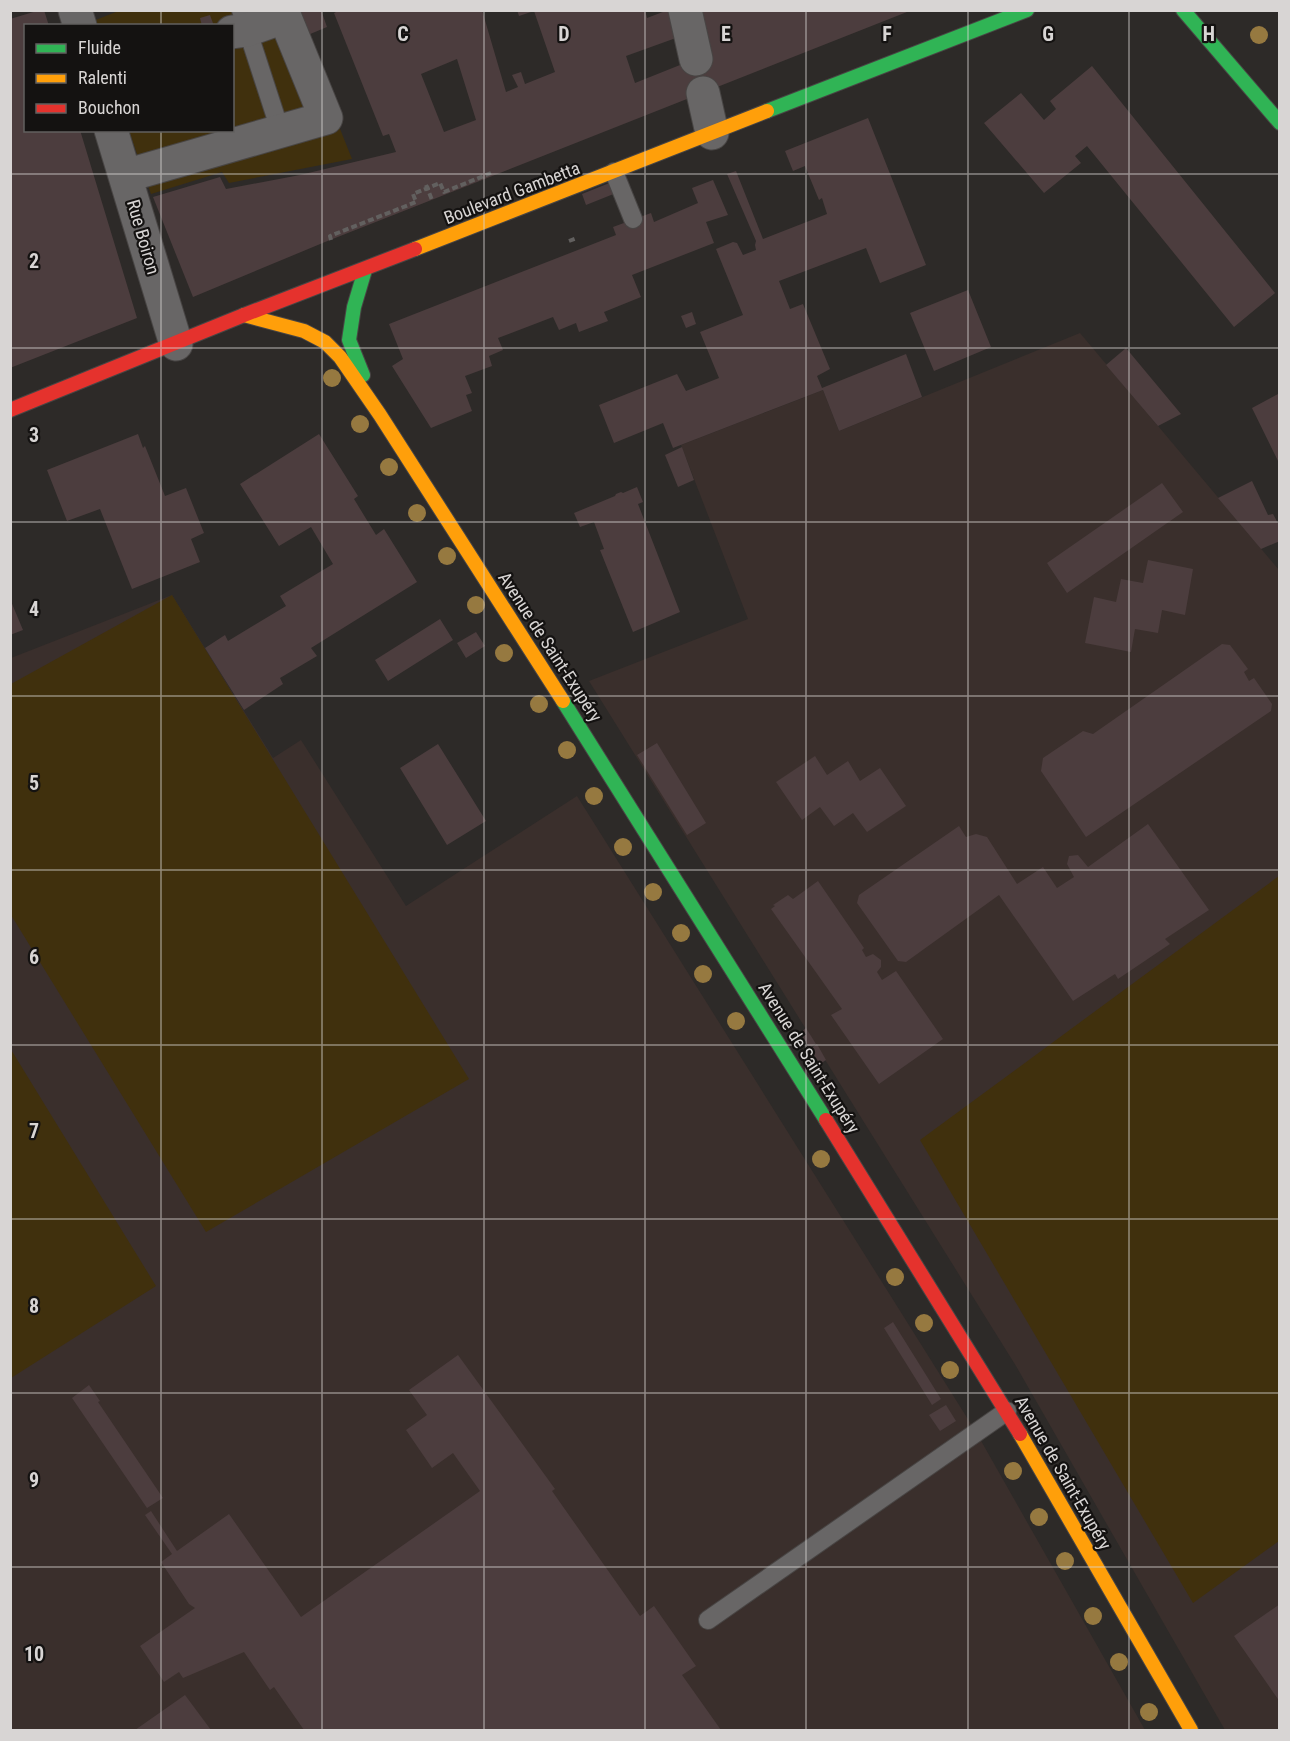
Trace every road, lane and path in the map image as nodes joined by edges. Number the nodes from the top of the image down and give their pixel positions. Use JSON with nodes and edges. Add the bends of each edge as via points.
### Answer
{"nodes":[{"id":1,"x":685,"y":10,"type":"edge"},
{"id":2,"x":1027,"y":10,"type":"edge"},
{"id":3,"x":1183,"y":10,"type":"edge"},
{"id":4,"x":283,"y":14,"type":"edge"},
{"id":5,"x":1006,"y":14,"type":"edge"},
{"id":6,"x":240,"y":24,"type":"edge"},
{"id":7,"x":696,"y":58,"type":"dead end"},
{"id":8,"x":703,"y":93,"type":"dead end"},
{"id":9,"x":1280,"y":123,"type":"edge"},
{"id":10,"x":280,"y":130,"type":"junction"},
{"id":11,"x":112,"y":132,"type":"edge"},
{"id":12,"x":712,"y":133,"type":"junction"},
{"id":13,"x":216,"y":139,"type":"edge"},
{"id":14,"x":614,"y":172,"type":"junction"},
{"id":15,"x":491,"y":173,"type":"dead end"},
{"id":16,"x":125,"y":176,"type":"junction"},
{"id":17,"x":427,"y":187,"type":"junction"},
{"id":18,"x":432,"y":200,"type":"dead end"},
{"id":19,"x":633,"y":219,"type":"dead end"},
{"id":20,"x":577,"y":238,"type":"dead end"},
{"id":21,"x":331,"y":240,"type":"dead end"},
{"id":22,"x":569,"y":241,"type":"dead end"},
{"id":23,"x":365,"y":270,"type":"junction"},
{"id":24,"x":244,"y":315,"type":"junction"},
{"id":25,"x":176,"y":344,"type":"junction"},
{"id":26,"x":10,"y":410,"type":"edge"},
{"id":27,"x":380,"y":415,"type":"junction"},
{"id":28,"x":1007,"y":1411,"type":"junction"},
{"id":29,"x":708,"y":1620,"type":"dead end"},
{"id":30,"x":1191,"y":1731,"type":"edge"}],
"edges":[{"from":1,"to":7,"type":"street"},
{"from":2,"to":5,"type":"street","name":"Boulevard Gambetta"},
{"from":3,"to":9,"type":"street"},
{"from":4,"to":6,"type":"street"},
{"from":4,"to":10,"type":"street","via":[[326,118]]},
{"from":5,"to":12,"type":"street","name":"Boulevard Gambetta"},
{"from":6,"to":10,"type":"lane"},
{"from":8,"to":12,"type":"street"},
{"from":10,"to":13,"type":"street"},
{"from":11,"to":16,"type":"street","name":"Rue Boiron"},
{"from":12,"to":14,"type":"street","name":"Boulevard Gambetta"},
{"from":13,"to":16,"type":"street"},
{"from":14,"to":19,"type":"lane"},
{"from":14,"to":23,"type":"street","name":"Boulevard Gambetta"},
{"from":15,"to":17,"type":"path","via":[[444,192],[440,183]]},
{"from":16,"to":25,"type":"street","name":"Rue Boiron"},
{"from":17,"to":18,"type":"path"},
{"from":17,"to":21,"type":"path","via":[[413,194],[416,202],[330,236]]},
{"from":20,"to":22,"type":"path"},
{"from":23,"to":24,"type":"street","name":"Boulevard Gambetta"},
{"from":23,"to":27,"type":"street","name":"Avenue de Saint-Exupéry","via":[[349,340]]},
{"from":24,"to":25,"type":"street","name":"Boulevard Gambetta"},
{"from":24,"to":27,"type":"street","name":"Avenue de Saint-Exupéry","via":[[294,328],[334,349]]},
{"from":25,"to":26,"type":"street","name":"Boulevard Gambetta"},
{"from":27,"to":28,"type":"street","name":"Avenue de Saint-Exupéry","via":[[671,871]]},
{"from":28,"to":29,"type":"lane"},
{"from":28,"to":30,"type":"street","name":"Avenue de Saint-Exupéry"}]}
